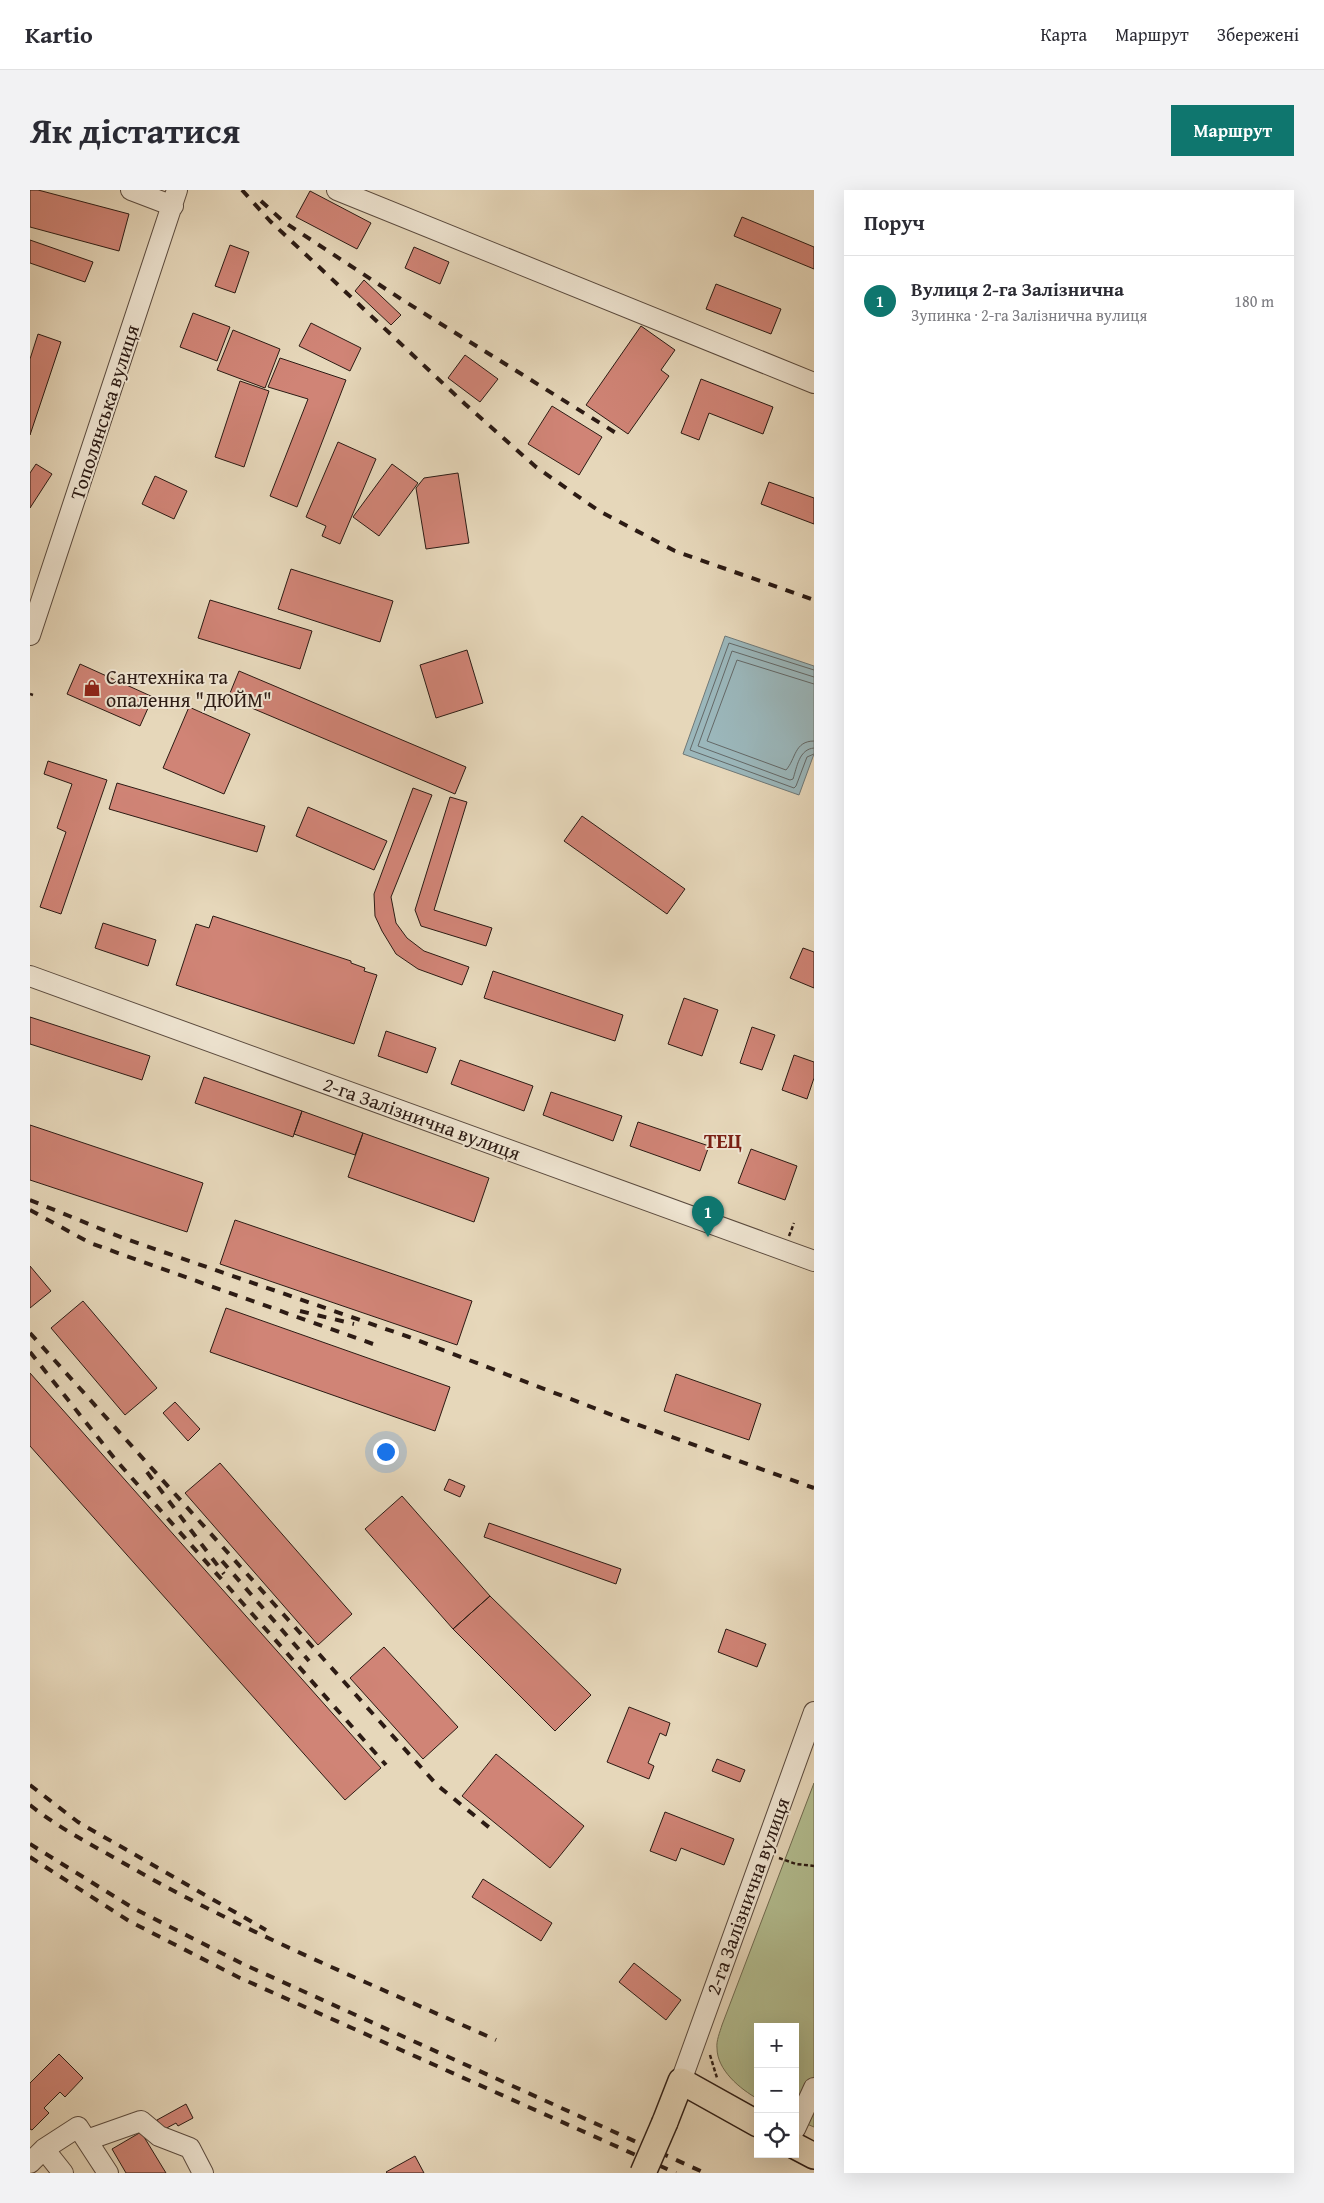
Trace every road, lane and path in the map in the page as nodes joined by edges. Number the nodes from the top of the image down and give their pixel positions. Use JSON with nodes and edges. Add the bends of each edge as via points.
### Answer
{"nodes":[{"id":1,"x":131,"y":190,"type":"edge"},
{"id":2,"x":337,"y":190,"type":"edge"},
{"id":3,"x":175,"y":198,"type":"edge"},
{"id":4,"x":814,"y":382,"type":"edge"},
{"id":5,"x":30,"y":635,"type":"edge"},
{"id":6,"x":30,"y":976,"type":"edge"},
{"id":7,"x":814,"y":1261,"type":"edge"},
{"id":8,"x":814,"y":1712,"type":"edge"},
{"id":9,"x":781,"y":1849,"type":"dead end"},
{"id":10,"x":814,"y":1866,"type":"edge"},
{"id":11,"x":710,"y":2048,"type":"dead end"},
{"id":12,"x":681,"y":2081,"type":"junction"},
{"id":13,"x":720,"y":2082,"type":"dead end"},
{"id":14,"x":814,"y":2088,"type":"edge"},
{"id":15,"x":799,"y":2120,"type":"edge"},
{"id":16,"x":754,"y":2122,"type":"edge"},
{"id":17,"x":87,"y":2140,"type":"junction"},
{"id":18,"x":799,"y":2148,"type":"edge"},
{"id":19,"x":44,"y":2149,"type":"junction"},
{"id":20,"x":814,"y":2156,"type":"edge"},
{"id":21,"x":30,"y":2163,"type":"edge"},
{"id":22,"x":63,"y":2173,"type":"edge"},
{"id":23,"x":108,"y":2173,"type":"edge"},
{"id":24,"x":203,"y":2173,"type":"edge"},
{"id":25,"x":643,"y":2173,"type":"edge"}],
"edges":[{"from":1,"to":3,"type":"street"},
{"from":2,"to":4,"type":"street"},
{"from":3,"to":5,"type":"street","name":"Тополянська вулиця"},
{"from":6,"to":7,"type":"street","name":"2-га Залізнична вулиця"},
{"from":8,"to":12,"type":"street","name":"2-га Залізнична вулиця"},
{"from":9,"to":10,"type":"path","via":[[778,1858]]},
{"from":11,"to":13,"type":"path","via":[[710,2058]]},
{"from":12,"to":16,"type":"main road"},
{"from":12,"to":25,"type":"main road","bridge":true},
{"from":14,"to":15,"type":"street"},
{"from":17,"to":19,"type":"street","via":[[78,2127]]},
{"from":17,"to":23,"type":"street"},
{"from":17,"to":24,"type":"street","via":[[141,2121],[159,2136],[190,2148]]},
{"from":18,"to":20,"type":"main road"},
{"from":19,"to":21,"type":"street"},
{"from":19,"to":22,"type":"street"}]}
